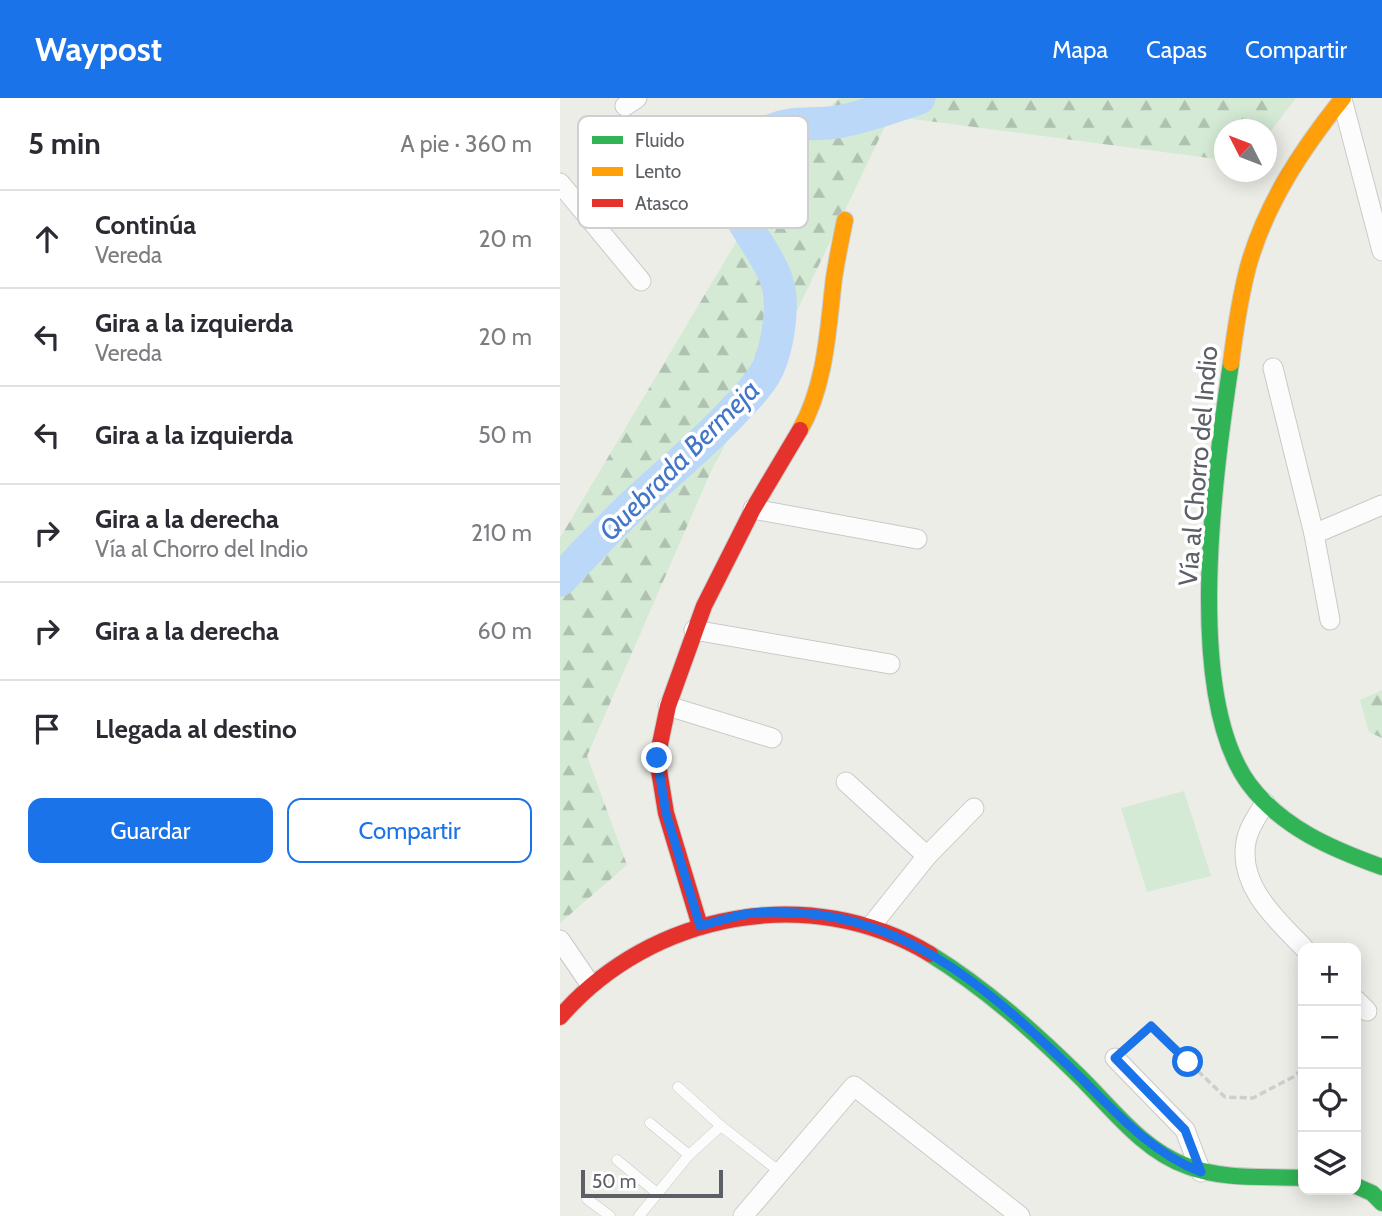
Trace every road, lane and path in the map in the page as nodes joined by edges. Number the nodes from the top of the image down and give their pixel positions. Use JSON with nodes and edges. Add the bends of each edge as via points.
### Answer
{"nodes":[{"id":1,"x":1343,"y":99,"type":"edge"},
{"id":2,"x":560,"y":183,"type":"edge"},
{"id":3,"x":578,"y":205,"type":"edge"},
{"id":4,"x":845,"y":220,"type":"dead end"},
{"id":5,"x":597,"y":228,"type":"edge"},
{"id":6,"x":1382,"y":251,"type":"edge"},
{"id":7,"x":641,"y":281,"type":"dead end"},
{"id":8,"x":1273,"y":368,"type":"dead end"},
{"id":9,"x":1382,"y":505,"type":"edge"},
{"id":10,"x":753,"y":509,"type":"junction"},
{"id":11,"x":1314,"y":534,"type":"junction"},
{"id":12,"x":917,"y":540,"type":"dead end"},
{"id":13,"x":1330,"y":620,"type":"dead end"},
{"id":14,"x":694,"y":630,"type":"junction"},
{"id":15,"x":890,"y":664,"type":"dead end"},
{"id":16,"x":668,"y":706,"type":"junction"},
{"id":17,"x":772,"y":737,"type":"dead end"},
{"id":18,"x":846,"y":782,"type":"dead end"},
{"id":19,"x":1265,"y":803,"type":"junction"},
{"id":20,"x":974,"y":808,"type":"dead end"},
{"id":21,"x":927,"y":856,"type":"junction"},
{"id":22,"x":1382,"y":867,"type":"edge"},
{"id":23,"x":700,"y":926,"type":"junction"},
{"id":24,"x":871,"y":926,"type":"junction"},
{"id":25,"x":560,"y":940,"type":"edge"},
{"id":26,"x":1299,"y":943,"type":"edge"},
{"id":27,"x":590,"y":985,"type":"junction"},
{"id":28,"x":560,"y":1017,"type":"edge"},
{"id":29,"x":1115,"y":1058,"type":"joint"},
{"id":30,"x":1298,"y":1073,"type":"edge"},
{"id":31,"x":678,"y":1087,"type":"dead end"},
{"id":32,"x":650,"y":1123,"type":"dead end"},
{"id":33,"x":721,"y":1126,"type":"junction"},
{"id":34,"x":689,"y":1155,"type":"junction"},
{"id":35,"x":617,"y":1160,"type":"dead end"},
{"id":36,"x":780,"y":1172,"type":"junction"},
{"id":37,"x":1201,"y":1172,"type":"junction"},
{"id":38,"x":1298,"y":1178,"type":"edge"},
{"id":39,"x":1361,"y":1188,"type":"edge"},
{"id":40,"x":657,"y":1193,"type":"junction"},
{"id":41,"x":587,"y":1199,"type":"dead end"},
{"id":42,"x":1382,"y":1203,"type":"edge"},
{"id":43,"x":610,"y":1216,"type":"edge"},
{"id":44,"x":639,"y":1216,"type":"edge"},
{"id":45,"x":743,"y":1216,"type":"edge"},
{"id":46,"x":1020,"y":1216,"type":"edge"}],
"edges":[{"from":1,"to":6,"type":"street"},
{"from":1,"to":19,"type":"street","name":"Vía al Chorro del Indio","via":[[1278,190],[1253,252],[1222,419],[1211,539],[1213,673],[1235,762]]},
{"from":2,"to":3,"type":"street"},
{"from":4,"to":10,"type":"street","via":[[827,342],[814,394],[804,422]]},
{"from":5,"to":7,"type":"street"},
{"from":8,"to":11,"type":"street"},
{"from":9,"to":11,"type":"street"},
{"from":10,"to":12,"type":"street"},
{"from":10,"to":14,"type":"street"},
{"from":11,"to":13,"type":"street"},
{"from":14,"to":15,"type":"street"},
{"from":14,"to":16,"type":"street"},
{"from":16,"to":17,"type":"street"},
{"from":16,"to":23,"type":"street","via":[[657,758],[666,813]]},
{"from":18,"to":21,"type":"street"},
{"from":19,"to":22,"type":"street","name":"Vía al Chorro del Indio","via":[[1307,837]]},
{"from":19,"to":26,"type":"street","via":[[1246,842],[1252,885]]},
{"from":20,"to":21,"type":"street"},
{"from":21,"to":24,"type":"street"},
{"from":23,"to":24,"type":"street","via":[[748,914],[782,912],[840,917]]},
{"from":23,"to":27,"type":"street","via":[[624,960]]},
{"from":24,"to":37,"type":"street","via":[[930,953],[966,976],[1015,1016],[1137,1133],[1160,1152]]},
{"from":25,"to":27,"type":"street"},
{"from":27,"to":28,"type":"street"},
{"from":29,"to":30,"type":"path","via":[[1151,1026],[1225,1097],[1253,1098]]},
{"from":29,"to":37,"type":"street","via":[[1185,1130]]},
{"from":31,"to":33,"type":"lane"},
{"from":32,"to":34,"type":"lane"},
{"from":33,"to":34,"type":"lane"},
{"from":33,"to":36,"type":"lane"},
{"from":34,"to":40,"type":"lane"},
{"from":35,"to":40,"type":"lane"},
{"from":36,"to":45,"type":"street"},
{"from":36,"to":46,"type":"street","via":[[854,1086]]},
{"from":37,"to":38,"type":"street"},
{"from":39,"to":42,"type":"street"},
{"from":40,"to":44,"type":"lane"},
{"from":41,"to":43,"type":"lane"}]}
